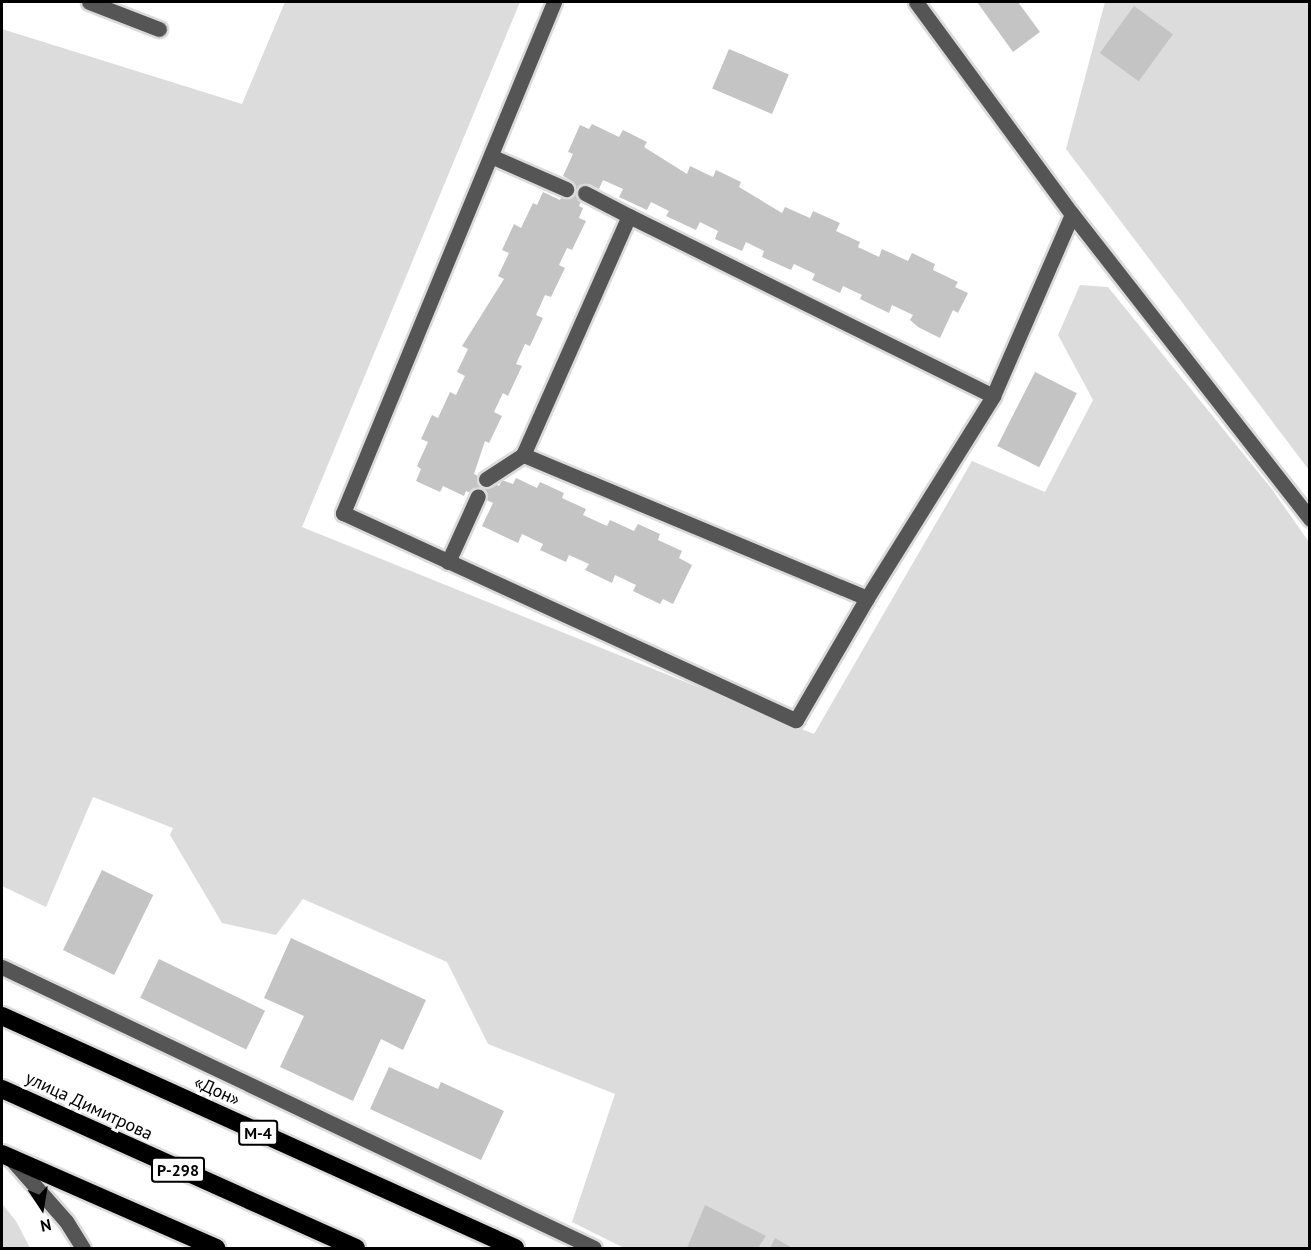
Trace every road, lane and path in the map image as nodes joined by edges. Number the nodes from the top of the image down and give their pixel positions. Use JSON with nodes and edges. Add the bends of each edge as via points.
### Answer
{"nodes":[{"id":1,"x":89,"y":2,"type":"edge"},
{"id":2,"x":554,"y":2,"type":"edge"},
{"id":3,"x":916,"y":2,"type":"edge"},
{"id":4,"x":159,"y":29,"type":"dead end"},
{"id":5,"x":493,"y":157,"type":"junction"},
{"id":6,"x":566,"y":189,"type":"dead end"},
{"id":7,"x":585,"y":193,"type":"dead end"},
{"id":8,"x":1072,"y":214,"type":"junction"},
{"id":9,"x":629,"y":216,"type":"junction"},
{"id":10,"x":993,"y":396,"type":"junction"},
{"id":11,"x":523,"y":455,"type":"junction"},
{"id":12,"x":486,"y":479,"type":"dead end"},
{"id":13,"x":478,"y":496,"type":"dead end"},
{"id":14,"x":1310,"y":519,"type":"edge"},
{"id":15,"x":448,"y":562,"type":"junction"},
{"id":16,"x":867,"y":598,"type":"junction"},
{"id":17,"x":2,"y":967,"type":"edge"},
{"id":18,"x":2,"y":1016,"type":"edge"},
{"id":19,"x":2,"y":1089,"type":"edge"},
{"id":20,"x":6,"y":1156,"type":"edge"},
{"id":21,"x":83,"y":1248,"type":"edge"},
{"id":22,"x":216,"y":1248,"type":"edge"},
{"id":23,"x":356,"y":1248,"type":"edge"},
{"id":24,"x":515,"y":1248,"type":"edge"},
{"id":25,"x":594,"y":1248,"type":"edge"}],
"edges":[{"from":1,"to":4,"type":"street"},
{"from":2,"to":5,"type":"street"},
{"from":3,"to":8,"type":"street"},
{"from":5,"to":6,"type":"street"},
{"from":5,"to":15,"type":"street","via":[[343,513]]},
{"from":7,"to":9,"type":"street"},
{"from":8,"to":10,"type":"street"},
{"from":8,"to":14,"type":"street"},
{"from":9,"to":10,"type":"street"},
{"from":9,"to":11,"type":"street"},
{"from":10,"to":16,"type":"street"},
{"from":11,"to":12,"type":"street"},
{"from":11,"to":16,"type":"street"},
{"from":13,"to":15,"type":"street"},
{"from":15,"to":16,"type":"street","via":[[796,720]]},
{"from":17,"to":25,"type":"street"},
{"from":18,"to":24,"type":"highway","name":"«Дон»","number":"М-4"},
{"from":19,"to":23,"type":"highway","name":"улица Димитрова","number":"Р-298"},
{"from":20,"to":21,"type":"street","via":[[66,1221]]},
{"from":20,"to":22,"type":"highway"}]}
